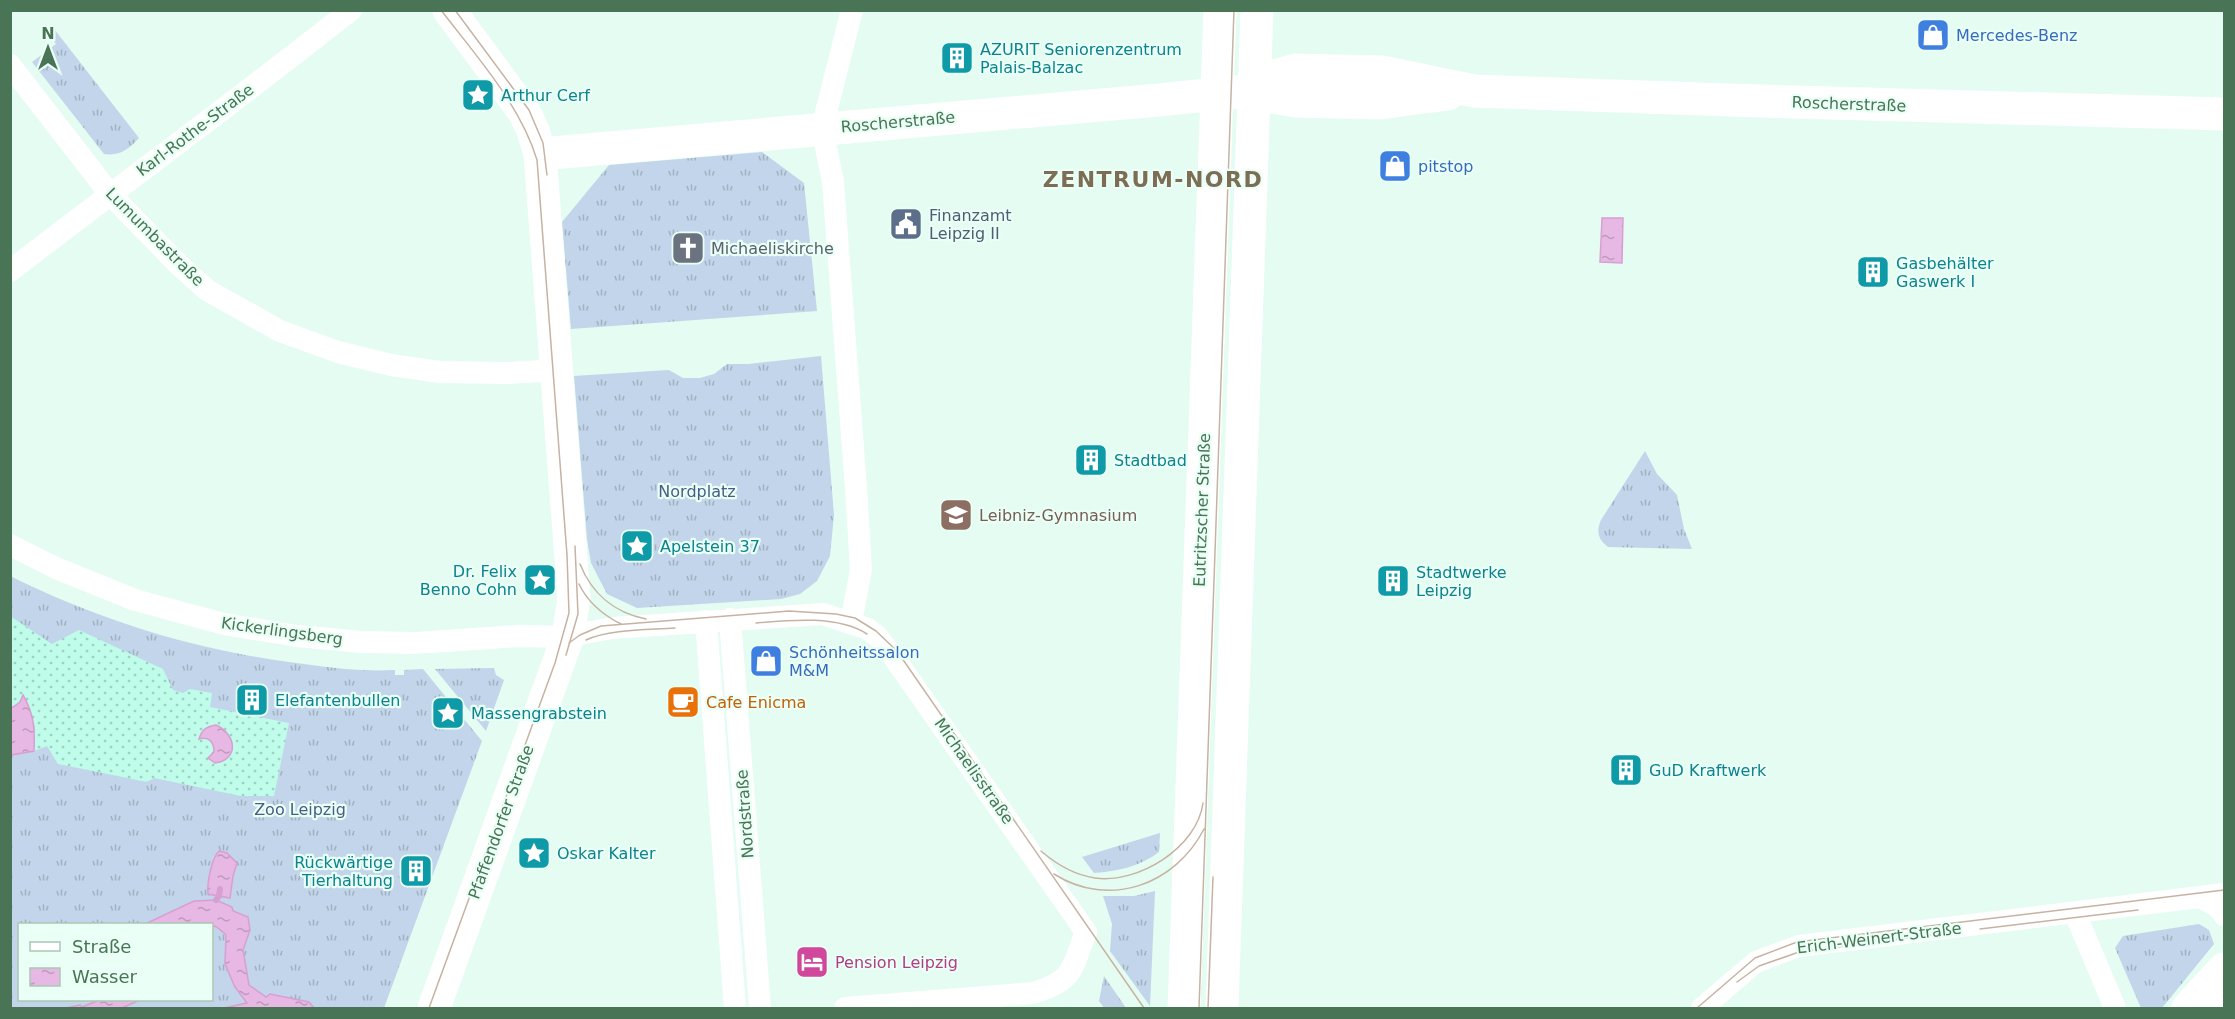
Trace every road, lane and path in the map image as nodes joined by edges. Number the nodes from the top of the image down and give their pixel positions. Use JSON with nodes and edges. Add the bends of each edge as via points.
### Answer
{"nodes":[{"id":1,"x":351,"y":10,"type":"edge"},
{"id":2,"x":449,"y":10,"type":"edge"},
{"id":3,"x":852,"y":10,"type":"edge"},
{"id":4,"x":1220,"y":10,"type":"edge"},
{"id":5,"x":1257,"y":10,"type":"edge"},
{"id":6,"x":10,"y":65,"type":"edge"},
{"id":7,"x":1255,"y":90,"type":"junction"},
{"id":8,"x":1217,"y":94,"type":"junction"},
{"id":9,"x":2224,"y":114,"type":"edge"},
{"id":10,"x":822,"y":128,"type":"junction"},
{"id":11,"x":540,"y":154,"type":"junction"},
{"id":12,"x":110,"y":194,"type":"junction"},
{"id":13,"x":10,"y":271,"type":"edge"},
{"id":14,"x":558,"y":370,"type":"junction"},
{"id":15,"x":10,"y":545,"type":"edge"},
{"id":16,"x":730,"y":619,"type":"junction"},
{"id":17,"x":706,"y":621,"type":"junction"},
{"id":18,"x":851,"y":622,"type":"junction"},
{"id":19,"x":568,"y":636,"type":"junction"},
{"id":20,"x":2224,"y":894,"type":"edge"},
{"id":21,"x":2200,"y":897,"type":"junction"},
{"id":22,"x":2075,"y":913,"type":"junction"},
{"id":23,"x":2224,"y":915,"type":"edge"},
{"id":24,"x":2224,"y":969,"type":"edge"},
{"id":25,"x":2224,"y":1005,"type":"edge"},
{"id":26,"x":434,"y":1008,"type":"edge"},
{"id":27,"x":735,"y":1008,"type":"edge"},
{"id":28,"x":760,"y":1008,"type":"edge"},
{"id":29,"x":845,"y":1008,"type":"edge"},
{"id":30,"x":1184,"y":1008,"type":"edge"},
{"id":31,"x":1222,"y":1008,"type":"edge"},
{"id":32,"x":1702,"y":1008,"type":"edge"},
{"id":33,"x":2115,"y":1008,"type":"edge"},
{"id":34,"x":2188,"y":1008,"type":"edge"},
{"id":35,"x":2221,"y":1008,"type":"edge"}],
"edges":[{"from":1,"to":12,"type":"street","name":"Karl-Rothe-Straße"},
{"from":2,"to":11,"type":"main road","via":[[525,113]]},
{"from":3,"to":10,"type":"street"},
{"from":4,"to":8,"type":"main road","name":"Eutritzscher Straße"},
{"from":5,"to":7,"type":"main road"},
{"from":6,"to":12,"type":"street","name":"Lumumbastraße"},
{"from":7,"to":8,"type":"main road","name":"Roscherstraße"},
{"from":7,"to":9,"type":"main road","name":"Roscherstraße","via":[[1274,76],[1296,70],[1382,72],[1474,91]]},
{"from":7,"to":31,"type":"main road"},
{"from":8,"to":10,"type":"main road","name":"Roscherstraße"},
{"from":8,"to":30,"type":"main road","name":"Eutritzscher Straße"},
{"from":10,"to":11,"type":"main road","name":"Roscherstraße"},
{"from":10,"to":18,"type":"street","via":[[832,176],[846,331],[861,570]]},
{"from":11,"to":14,"type":"main road"},
{"from":12,"to":13,"type":"street","name":"Karl-Rothe-Straße"},
{"from":12,"to":14,"type":"street","name":"Lumumbastraße","via":[[207,290],[280,331],[338,352],[440,372]]},
{"from":14,"to":19,"type":"main road","via":[[574,598]]},
{"from":15,"to":19,"type":"street","name":"Kickerlingsberg","via":[[135,600],[224,624],[297,636],[415,643]]},
{"from":16,"to":17,"type":"street"},
{"from":16,"to":18,"type":"street","via":[[823,614]]},
{"from":16,"to":28,"type":"street","name":"Nordstraße"},
{"from":17,"to":19,"type":"street","via":[[612,628]]},
{"from":17,"to":27,"type":"street","name":"Nordstraße"},
{"from":18,"to":29,"type":"street","name":"Michaelisstraße","via":[[877,636],[893,656],[1086,932],[1070,974],[1052,987],[1033,993]]},
{"from":19,"to":26,"type":"main road","name":"Pfaffendorfer Straße"},
{"from":20,"to":21,"type":"street","name":"Erich-Weinert-Straße"},
{"from":21,"to":22,"type":"street","name":"Erich-Weinert-Straße"},
{"from":21,"to":23,"type":"street"},
{"from":22,"to":32,"type":"street","name":"Erich-Weinert-Straße","via":[[1798,946],[1756,962]]},
{"from":22,"to":33,"type":"street"},
{"from":24,"to":34,"type":"main road"},
{"from":25,"to":35,"type":"main road"}]}
